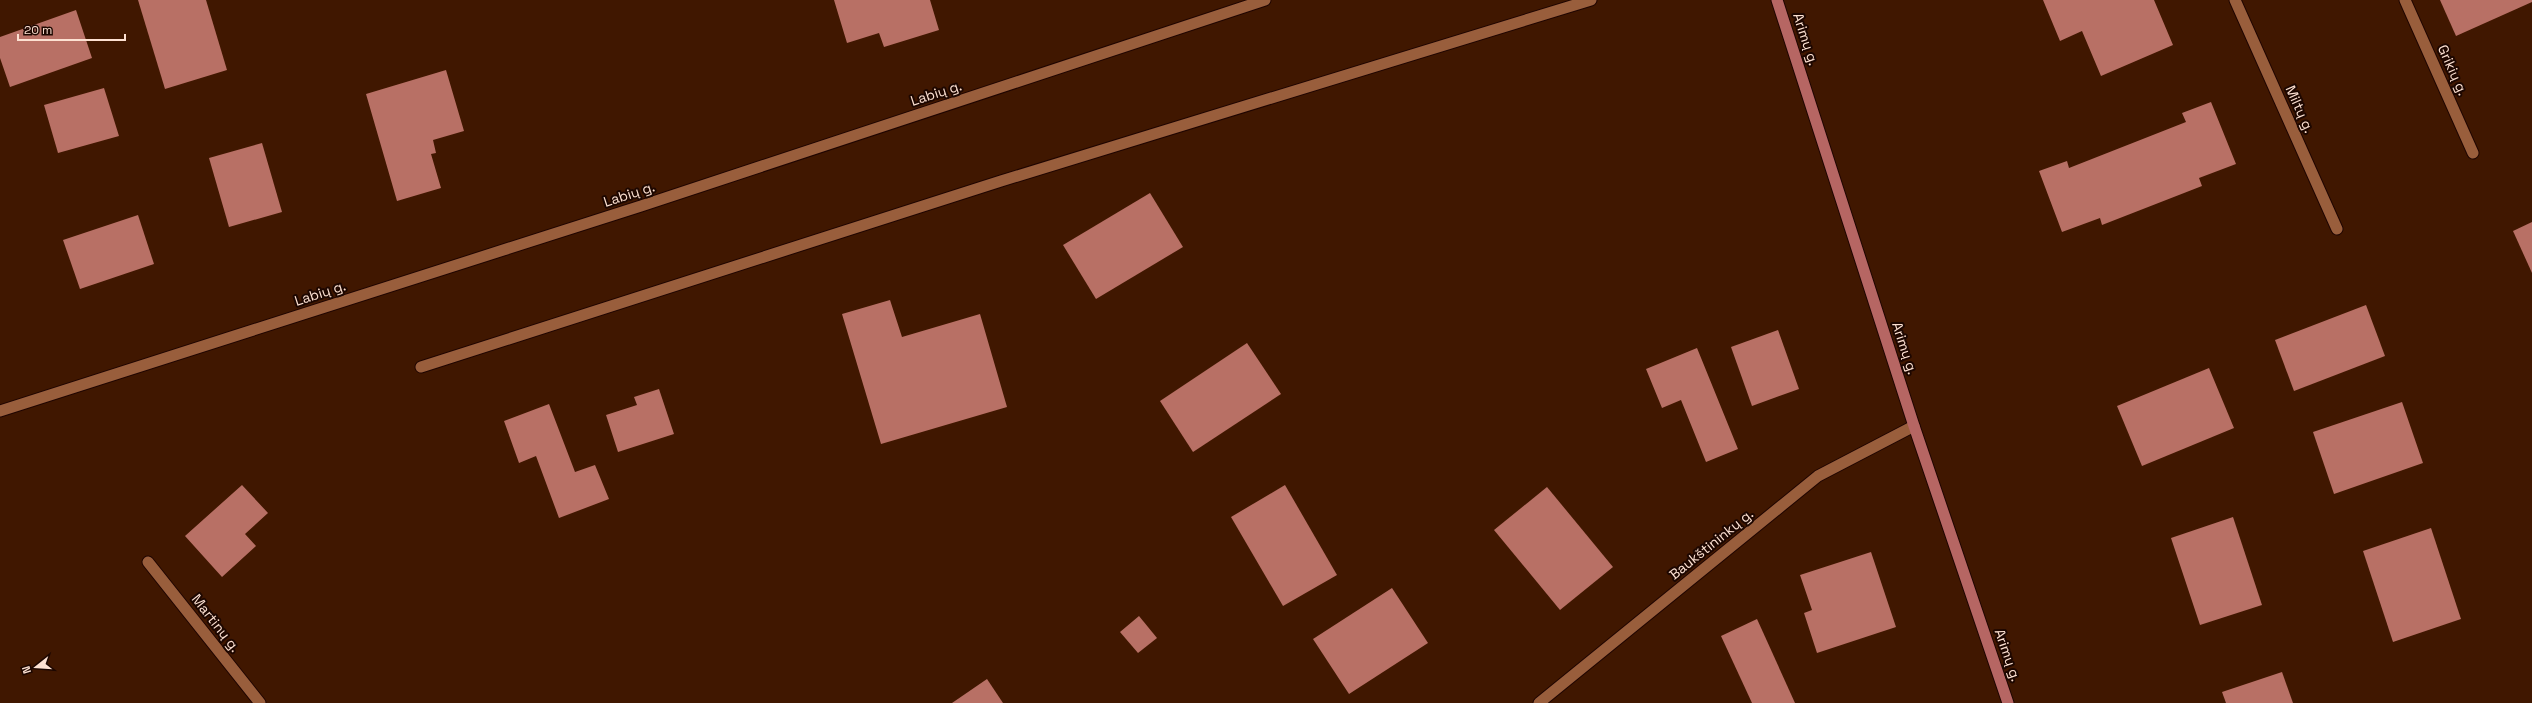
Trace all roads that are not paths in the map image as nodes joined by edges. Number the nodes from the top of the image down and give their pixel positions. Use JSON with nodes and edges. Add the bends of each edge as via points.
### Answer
{"nodes":[{"id":1,"x":1265,"y":0,"type":"edge"},
{"id":2,"x":1591,"y":0,"type":"edge"},
{"id":3,"x":1777,"y":0,"type":"edge"},
{"id":4,"x":2235,"y":0,"type":"edge"},
{"id":5,"x":2405,"y":0,"type":"edge"},
{"id":6,"x":2473,"y":153,"type":"dead end"},
{"id":7,"x":2337,"y":229,"type":"dead end"},
{"id":8,"x":421,"y":367,"type":"dead end"},
{"id":9,"x":0,"y":411,"type":"edge"},
{"id":10,"x":1914,"y":426,"type":"junction"},
{"id":11,"x":148,"y":562,"type":"dead end"},
{"id":12,"x":260,"y":703,"type":"edge"},
{"id":13,"x":1539,"y":703,"type":"edge"},
{"id":14,"x":2008,"y":703,"type":"edge"}],
"edges":[{"from":1,"to":9,"type":"street","name":"Labių g.","via":[[641,206]]},
{"from":2,"to":8,"type":"street","via":[[1001,181]]},
{"from":3,"to":10,"type":"main road","name":"Arimų g."},
{"from":4,"to":7,"type":"street","name":"Miltų g."},
{"from":5,"to":6,"type":"street","name":"Grikių g."},
{"from":10,"to":13,"type":"street","name":"Baukštininkų g.","via":[[1818,476]]},
{"from":10,"to":14,"type":"main road","name":"Arimų g."},
{"from":11,"to":12,"type":"street","name":"Martinų g."}]}
